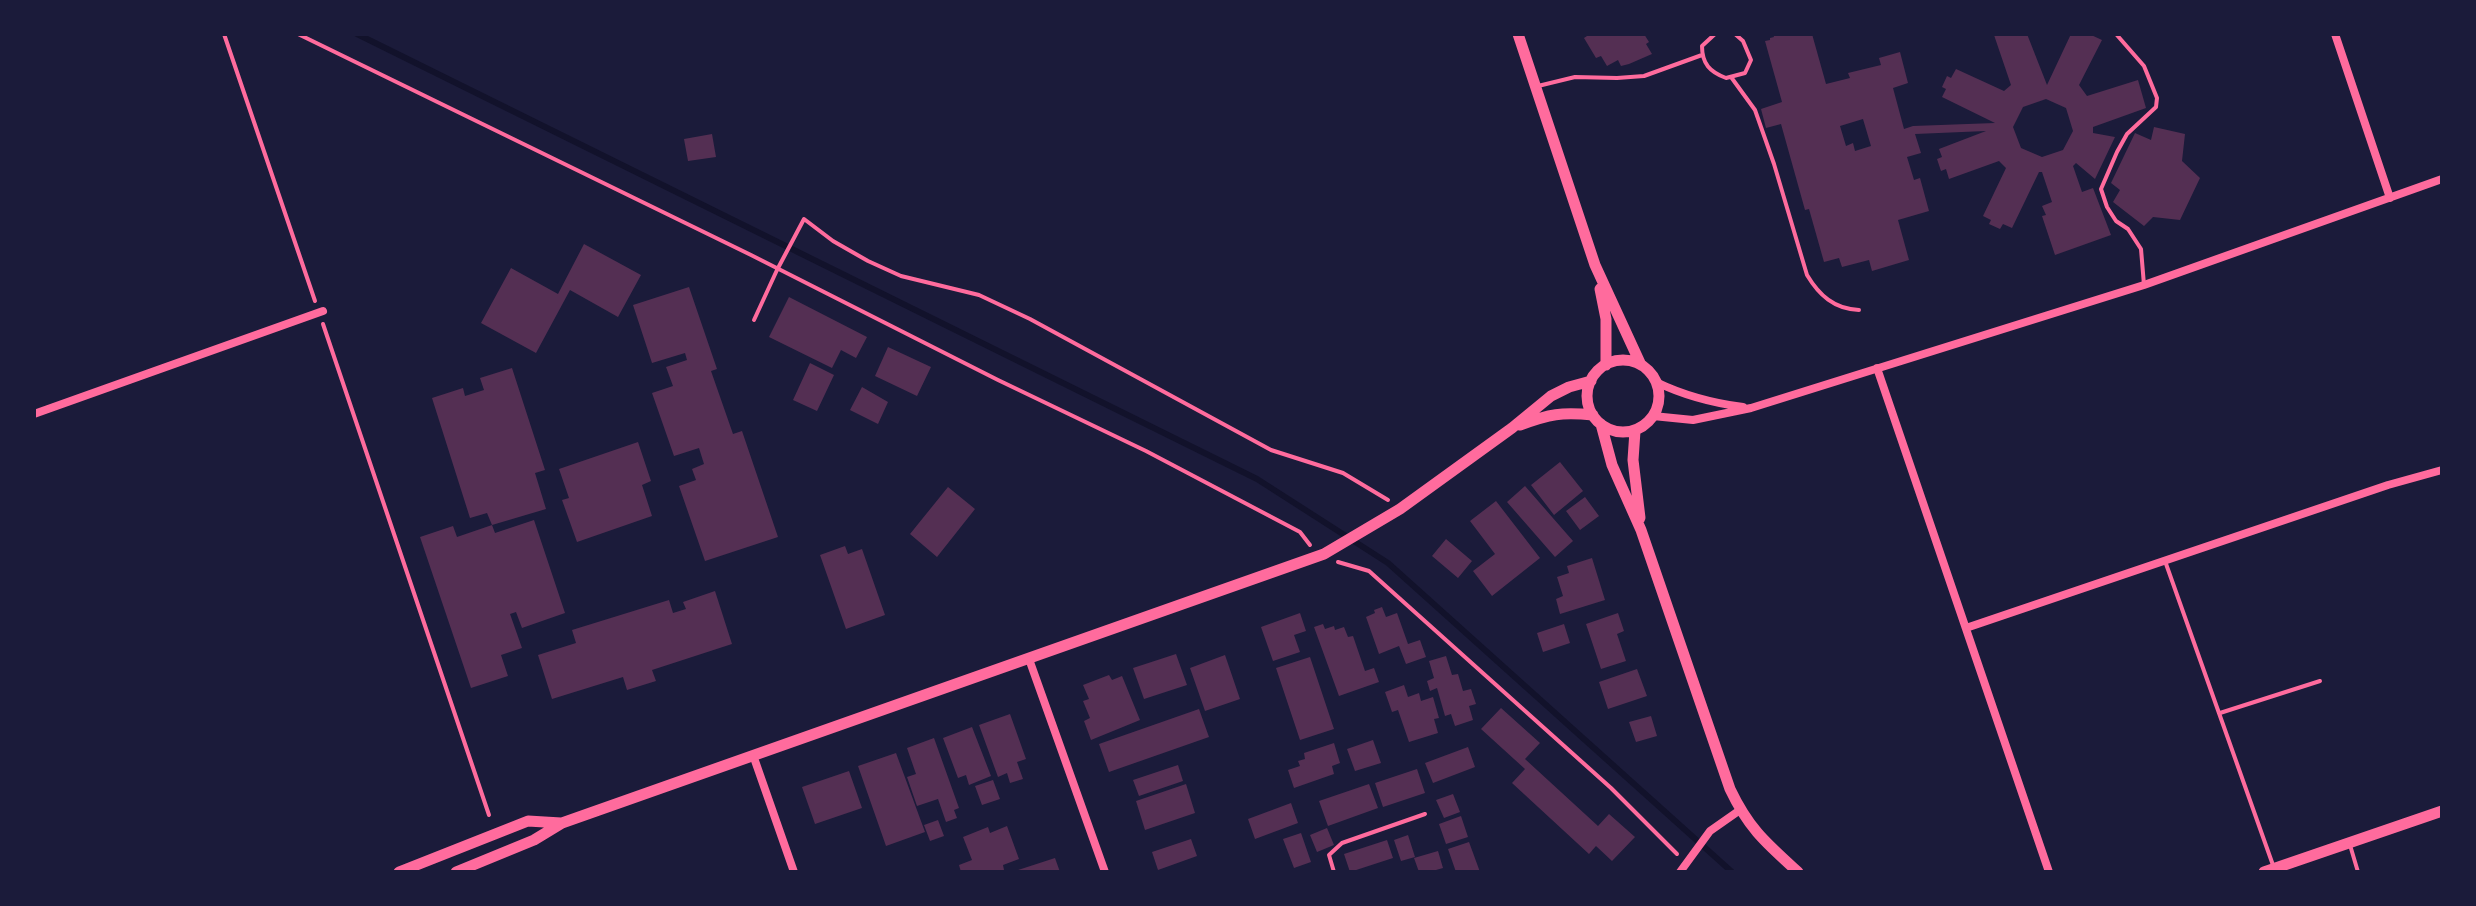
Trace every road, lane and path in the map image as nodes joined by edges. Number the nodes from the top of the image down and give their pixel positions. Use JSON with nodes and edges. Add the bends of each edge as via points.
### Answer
{"nodes":[{"id":1,"x":224,"y":34,"type":"edge"},
{"id":2,"x":298,"y":34,"type":"edge"},
{"id":3,"x":1518,"y":34,"type":"edge"},
{"id":4,"x":1715,"y":34,"type":"edge"},
{"id":5,"x":1735,"y":34,"type":"edge"},
{"id":6,"x":2116,"y":34,"type":"edge"},
{"id":7,"x":2335,"y":34,"type":"edge"},
{"id":8,"x":1702,"y":55,"type":"junction"},
{"id":9,"x":1731,"y":77,"type":"junction"},
{"id":10,"x":1535,"y":86,"type":"junction"},
{"id":11,"x":2442,"y":179,"type":"edge"},
{"id":12,"x":2390,"y":198,"type":"junction"},
{"id":13,"x":1595,"y":265,"type":"junction"},
{"id":14,"x":777,"y":270,"type":"junction"},
{"id":15,"x":2144,"y":285,"type":"junction"},
{"id":16,"x":1859,"y":310,"type":"dead end"},
{"id":17,"x":321,"y":312,"type":"junction"},
{"id":18,"x":754,"y":320,"type":"dead end"},
{"id":19,"x":1606,"y":365,"type":"junction"},
{"id":20,"x":1641,"y":365,"type":"junction"},
{"id":21,"x":1877,"y":368,"type":"junction"},
{"id":22,"x":1591,"y":381,"type":"junction"},
{"id":23,"x":1656,"y":382,"type":"junction"},
{"id":24,"x":1751,"y":408,"type":"junction"},
{"id":25,"x":34,"y":414,"type":"edge"},
{"id":26,"x":1653,"y":416,"type":"junction"},
{"id":27,"x":1597,"y":420,"type":"junction"},
{"id":28,"x":1512,"y":428,"type":"junction"},
{"id":29,"x":1635,"y":431,"type":"junction"},
{"id":30,"x":2442,"y":470,"type":"edge"},
{"id":31,"x":1400,"y":509,"type":"junction"},
{"id":32,"x":1641,"y":530,"type":"junction"},
{"id":33,"x":1308,"y":544,"type":"dead end"},
{"id":34,"x":2165,"y":561,"type":"junction"},
{"id":35,"x":1342,"y":565,"type":"dead end"},
{"id":36,"x":1966,"y":628,"type":"junction"},
{"id":37,"x":1029,"y":659,"type":"junction"},
{"id":38,"x":2320,"y":681,"type":"dead end"},
{"id":39,"x":2220,"y":713,"type":"junction"},
{"id":40,"x":753,"y":755,"type":"junction"},
{"id":41,"x":1740,"y":810,"type":"junction"},
{"id":42,"x":2442,"y":811,"type":"edge"},
{"id":43,"x":1425,"y":814,"type":"dead end"},
{"id":44,"x":489,"y":815,"type":"dead end"},
{"id":45,"x":562,"y":823,"type":"junction"},
{"id":46,"x":2349,"y":842,"type":"junction"},
{"id":47,"x":462,"y":847,"type":"junction"},
{"id":48,"x":1676,"y":853,"type":"dead end"},
{"id":49,"x":470,"y":869,"type":"edge"},
{"id":50,"x":2269,"y":870,"type":"edge"},
{"id":51,"x":399,"y":872,"type":"edge"},
{"id":52,"x":456,"y":872,"type":"edge"},
{"id":53,"x":794,"y":872,"type":"edge"},
{"id":54,"x":1105,"y":872,"type":"edge"},
{"id":55,"x":1334,"y":872,"type":"edge"},
{"id":56,"x":1680,"y":872,"type":"edge"},
{"id":57,"x":1798,"y":872,"type":"edge"},
{"id":58,"x":2049,"y":872,"type":"edge"},
{"id":59,"x":2358,"y":872,"type":"edge"}],
"edges":[{"from":1,"to":17,"type":"path"},
{"from":2,"to":14,"type":"path"},
{"from":3,"to":10,"type":"street"},
{"from":4,"to":8,"type":"lane","via":[[1702,46]]},
{"from":5,"to":9,"type":"lane","via":[[1751,60],[1745,73]]},
{"from":6,"to":15,"type":"lane","via":[[2144,66],[2157,98],[2156,107],[2127,134],[2101,189],[2116,221],[2141,249]]},
{"from":7,"to":12,"type":"street"},
{"from":8,"to":9,"type":"lane","via":[[1710,69]]},
{"from":8,"to":10,"type":"lane","via":[[1644,76],[1575,77]]},
{"from":9,"to":16,"type":"lane","via":[[1755,110],[1807,275],[1837,306]]},
{"from":10,"to":13,"type":"street"},
{"from":11,"to":12,"type":"street"},
{"from":12,"to":15,"type":"street"},
{"from":13,"to":19,"type":"street","via":[[1606,319]]},
{"from":13,"to":20,"type":"street"},
{"from":14,"to":18,"type":"path"},
{"from":14,"to":31,"type":"path","via":[[804,219],[868,261],[901,276],[979,295],[1271,450],[1343,473]]},
{"from":14,"to":33,"type":"path","via":[[1160,458],[1300,532]]},
{"from":15,"to":21,"type":"street"},
{"from":17,"to":25,"type":"street"},
{"from":17,"to":44,"type":"path"},
{"from":19,"to":20,"type":"street"},
{"from":19,"to":22,"type":"street"},
{"from":20,"to":23,"type":"street"},
{"from":21,"to":24,"type":"street"},
{"from":21,"to":36,"type":"street"},
{"from":22,"to":27,"type":"street","via":[[1588,405]]},
{"from":22,"to":28,"type":"street","via":[[1551,396]]},
{"from":23,"to":24,"type":"street","via":[[1707,402]]},
{"from":23,"to":26,"type":"street","via":[[1659,394]]},
{"from":24,"to":26,"type":"street","via":[[1693,420]]},
{"from":26,"to":29,"type":"street"},
{"from":27,"to":28,"type":"street","via":[[1568,412]]},
{"from":27,"to":29,"type":"street","via":[[1611,430]]},
{"from":27,"to":32,"type":"street"},
{"from":28,"to":31,"type":"street"},
{"from":29,"to":32,"type":"street"},
{"from":30,"to":34,"type":"street"},
{"from":31,"to":37,"type":"street","via":[[1300,564]]},
{"from":32,"to":41,"type":"street"},
{"from":34,"to":36,"type":"street"},
{"from":34,"to":39,"type":"lane"},
{"from":35,"to":48,"type":"path","via":[[1369,571]]},
{"from":36,"to":58,"type":"street"},
{"from":37,"to":40,"type":"street"},
{"from":37,"to":54,"type":"street"},
{"from":38,"to":39,"type":"lane"},
{"from":39,"to":50,"type":"lane"},
{"from":40,"to":45,"type":"street"},
{"from":40,"to":53,"type":"street"},
{"from":41,"to":56,"type":"street","via":[[1710,831]]},
{"from":41,"to":57,"type":"street","via":[[1754,832]]},
{"from":42,"to":46,"type":"street"},
{"from":43,"to":55,"type":"lane","via":[[1342,843],[1329,855]]},
{"from":45,"to":47,"type":"street","via":[[528,821]]},
{"from":45,"to":49,"type":"street"},
{"from":46,"to":50,"type":"street"},
{"from":46,"to":59,"type":"lane"},
{"from":47,"to":49,"type":"street"},
{"from":47,"to":51,"type":"street"},
{"from":49,"to":52,"type":"street"}]}
